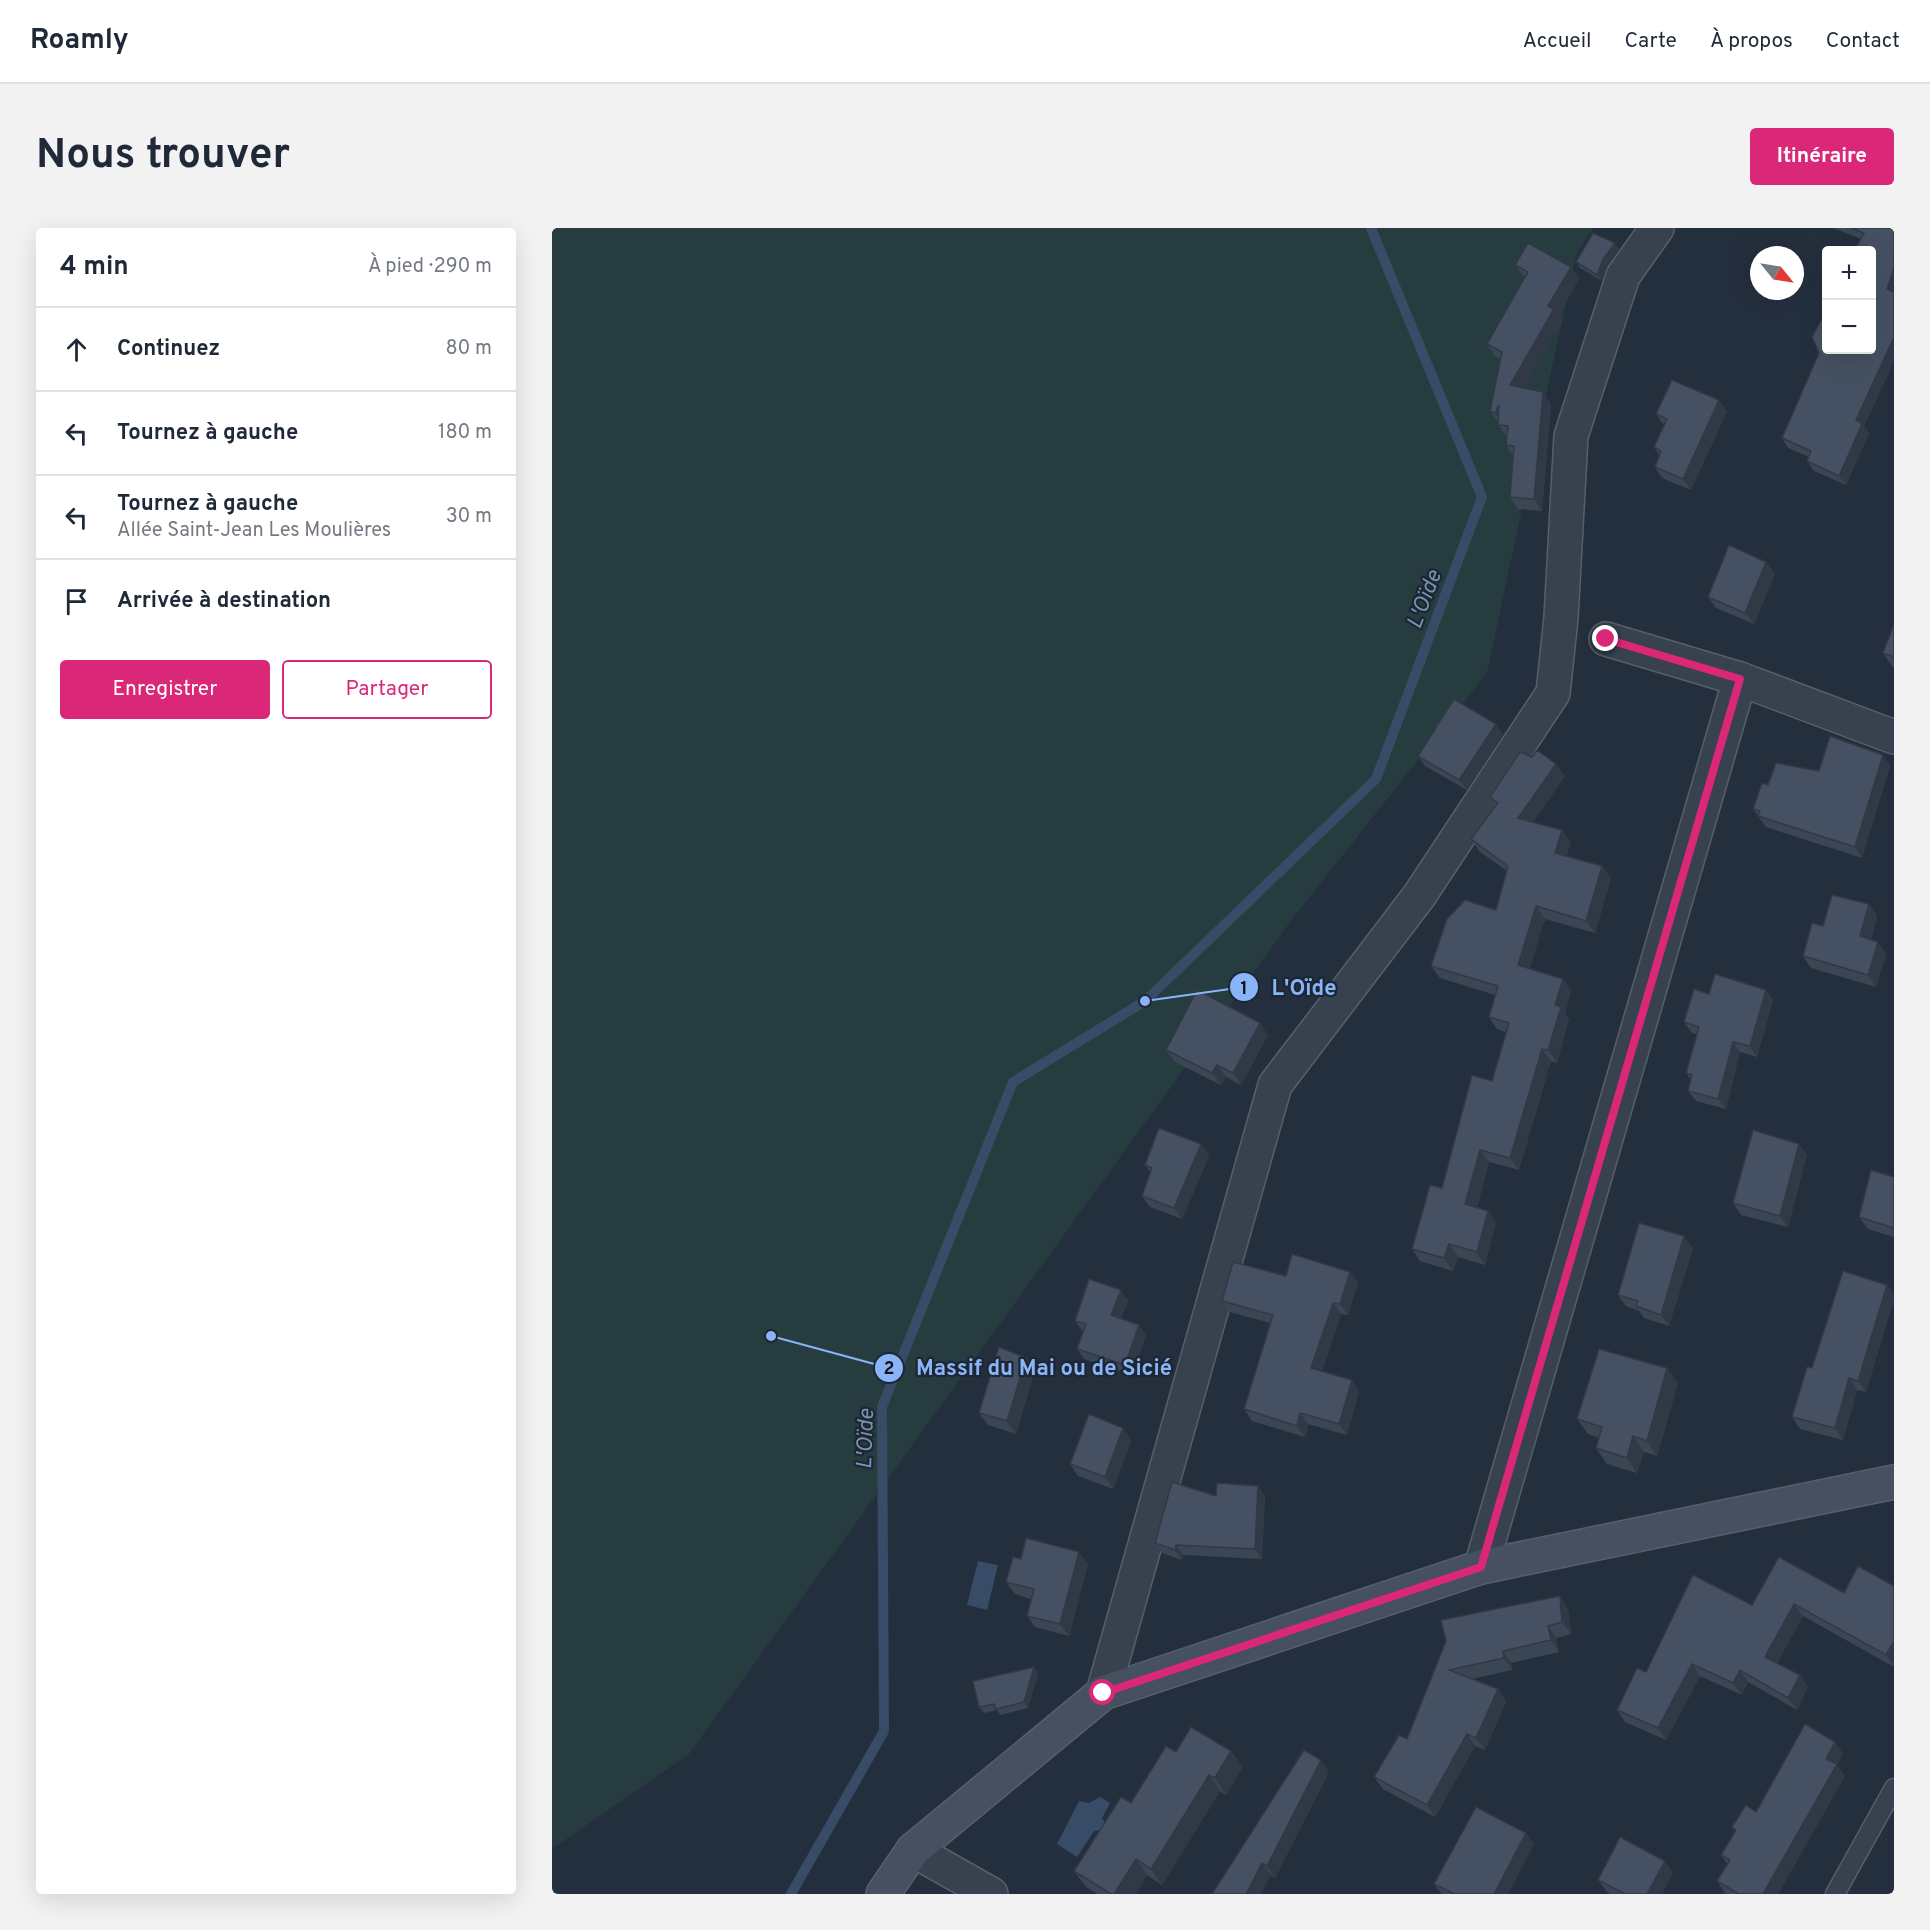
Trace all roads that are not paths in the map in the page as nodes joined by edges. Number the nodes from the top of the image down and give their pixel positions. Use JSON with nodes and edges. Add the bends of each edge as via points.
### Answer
{"nodes":[{"id":1,"x":1657,"y":228,"type":"edge"},
{"id":2,"x":1606,"y":639,"type":"dead end"},
{"id":3,"x":1740,"y":679,"type":"junction"},
{"id":4,"x":1894,"y":737,"type":"edge"},
{"id":5,"x":1894,"y":1482,"type":"edge"},
{"id":6,"x":1481,"y":1567,"type":"junction"},
{"id":7,"x":1103,"y":1693,"type":"junction"},
{"id":8,"x":1894,"y":1788,"type":"edge"},
{"id":9,"x":913,"y":1850,"type":"junction"},
{"id":10,"x":883,"y":1894,"type":"edge"},
{"id":11,"x":991,"y":1894,"type":"edge"},
{"id":12,"x":1835,"y":1894,"type":"edge"}],
"edges":[{"from":1,"to":7,"type":"street","via":[[1623,276],[1571,436],[1553,693],[1419,896],[1275,1085]]},
{"from":2,"to":3,"type":"street"},
{"from":3,"to":4,"type":"street"},
{"from":3,"to":6,"type":"street"},
{"from":5,"to":6,"type":"street"},
{"from":6,"to":7,"type":"street"},
{"from":7,"to":9,"type":"street"},
{"from":8,"to":12,"type":"lane"},
{"from":9,"to":10,"type":"street"},
{"from":9,"to":11,"type":"street"}]}
